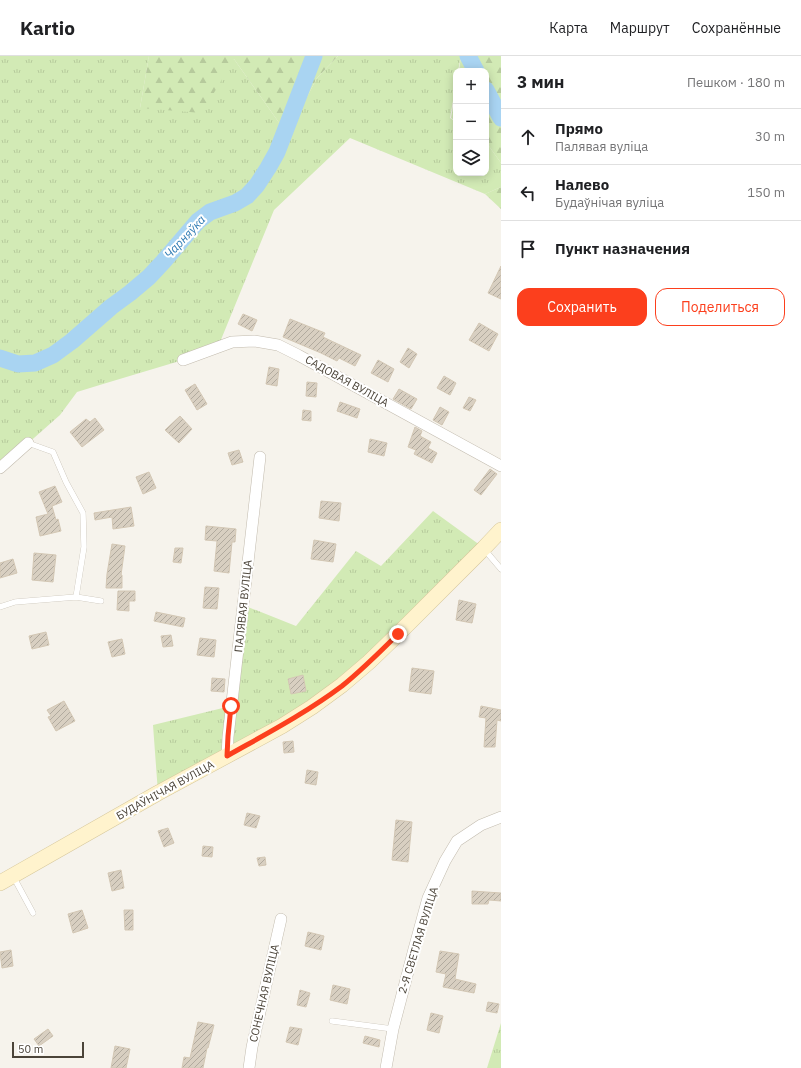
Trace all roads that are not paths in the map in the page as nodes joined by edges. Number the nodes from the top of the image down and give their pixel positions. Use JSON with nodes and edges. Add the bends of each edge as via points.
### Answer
{"nodes":[{"id":1,"x":183,"y":360,"type":"dead end"},
{"id":2,"x":28,"y":443,"type":"joint"},
{"id":3,"x":260,"y":456,"type":"dead end"},
{"id":4,"x":501,"y":466,"type":"edge"},
{"id":5,"x":0,"y":468,"type":"edge"},
{"id":6,"x":501,"y":530,"type":"edge"},
{"id":7,"x":484,"y":548,"type":"junction"},
{"id":8,"x":501,"y":570,"type":"edge"},
{"id":9,"x":76,"y":597,"type":"junction"},
{"id":10,"x":102,"y":601,"type":"dead end"},
{"id":11,"x":0,"y":607,"type":"edge"},
{"id":12,"x":227,"y":756,"type":"junction"},
{"id":13,"x":501,"y":817,"type":"edge"},
{"id":14,"x":6,"y":879,"type":"edge"},
{"id":15,"x":33,"y":912,"type":"dead end"},
{"id":16,"x":281,"y":919,"type":"dead end"},
{"id":17,"x":332,"y":1021,"type":"dead end"},
{"id":18,"x":393,"y":1029,"type":"junction"},
{"id":19,"x":249,"y":1068,"type":"edge"},
{"id":20,"x":386,"y":1068,"type":"edge"}],
"edges":[{"from":1,"to":4,"type":"street","name":"САДОВАЯ ВУЛІЦА","via":[[232,342],[254,341],[278,345]]},
{"from":2,"to":5,"type":"street"},
{"from":2,"to":9,"type":"lane","via":[[53,452],[83,513],[84,547]]},
{"from":3,"to":12,"type":"street","name":"ПАЛЯВАЯ ВУЛІЦА"},
{"from":6,"to":7,"type":"main road","name":"БУДАЎНІЧАЯ ВУЛІЦА"},
{"from":7,"to":8,"type":"lane"},
{"from":7,"to":12,"type":"main road","name":"БУДАЎНІЧАЯ ВУЛІЦА","via":[[342,686],[282,726]]},
{"from":9,"to":10,"type":"lane"},
{"from":9,"to":11,"type":"lane","via":[[15,602]]},
{"from":12,"to":14,"type":"main road","name":"БУДАЎНІЧАЯ ВУЛІЦА"},
{"from":13,"to":18,"type":"street","name":"2-Я СВЕТЛАЯ ВУЛІЦА","via":[[481,825],[457,841],[445,861],[428,898]]},
{"from":14,"to":15,"type":"lane"},
{"from":16,"to":19,"type":"street","name":"СОНЕЧНАЯ ВУЛІЦА"},
{"from":17,"to":18,"type":"lane"},
{"from":18,"to":20,"type":"street","name":"2-Я СВЕТЛАЯ ВУЛІЦА"}]}
